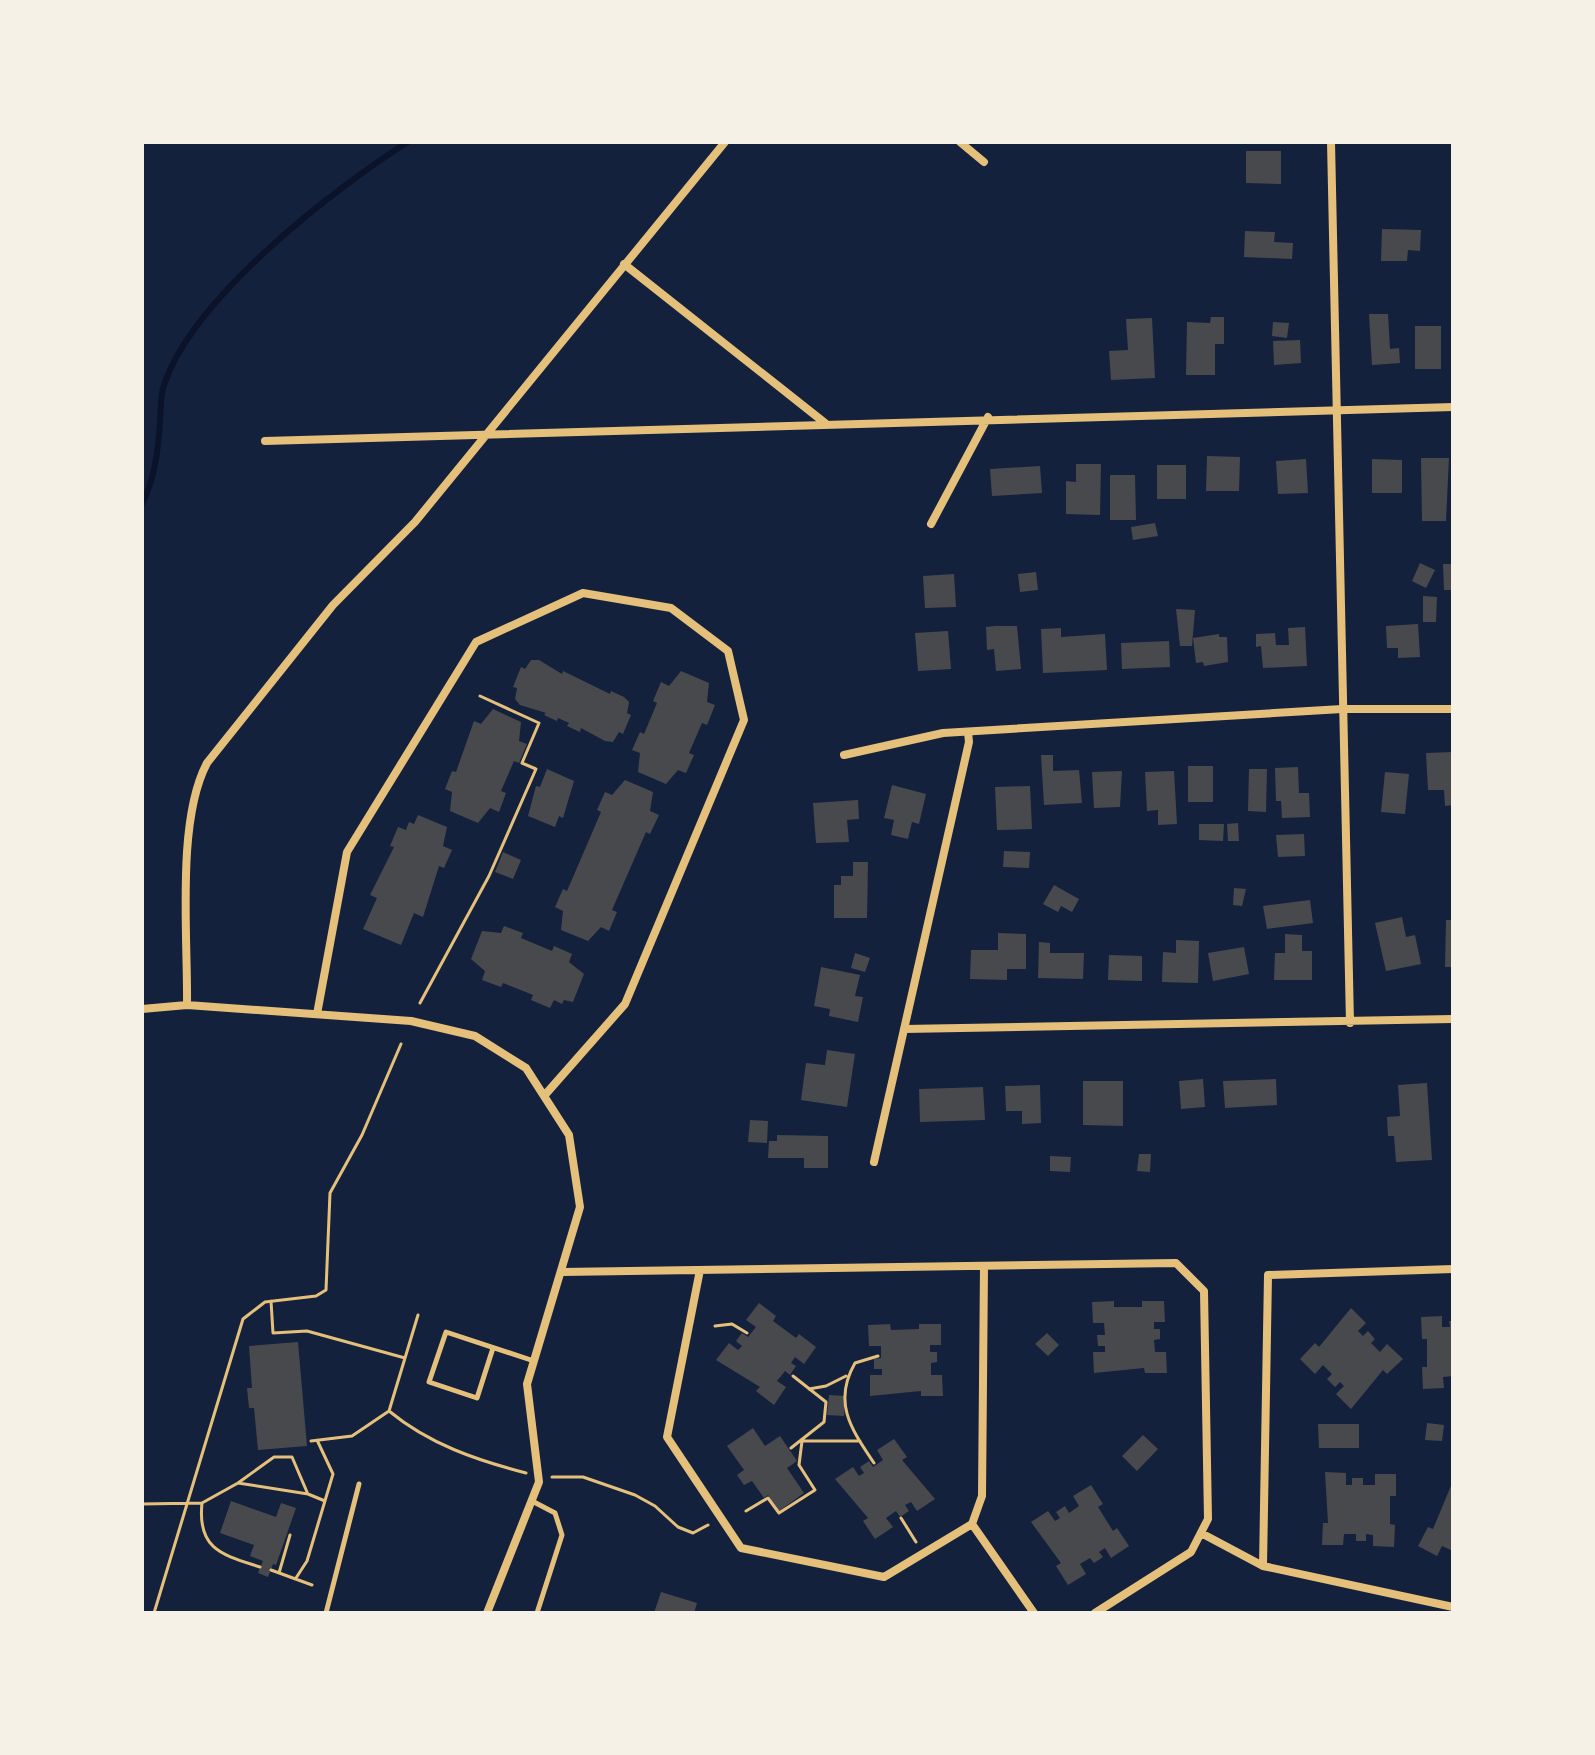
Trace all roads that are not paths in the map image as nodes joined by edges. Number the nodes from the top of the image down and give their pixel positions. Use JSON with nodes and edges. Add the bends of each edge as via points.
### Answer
{"nodes":[{"id":1,"x":725,"y":142,"type":"edge"},
{"id":2,"x":960,"y":142,"type":"edge"},
{"id":3,"x":1331,"y":142,"type":"edge"},
{"id":4,"x":984,"y":162,"type":"dead end"},
{"id":5,"x":624,"y":264,"type":"junction"},
{"id":6,"x":1453,"y":407,"type":"edge"},
{"id":7,"x":1336,"y":410,"type":"junction"},
{"id":8,"x":988,"y":417,"type":"junction"},
{"id":9,"x":825,"y":423,"type":"junction"},
{"id":10,"x":484,"y":433,"type":"junction"},
{"id":11,"x":265,"y":441,"type":"dead end"},
{"id":12,"x":931,"y":524,"type":"dead end"},
{"id":13,"x":1342,"y":709,"type":"junction"},
{"id":14,"x":1453,"y":709,"type":"edge"},
{"id":15,"x":968,"y":732,"type":"junction"},
{"id":16,"x":844,"y":755,"type":"dead end"},
{"id":17,"x":187,"y":1005,"type":"junction"},
{"id":18,"x":142,"y":1009,"type":"edge"},
{"id":19,"x":317,"y":1014,"type":"junction"},
{"id":20,"x":1453,"y":1019,"type":"edge"},
{"id":21,"x":1350,"y":1023,"type":"junction"},
{"id":22,"x":904,"y":1029,"type":"junction"},
{"id":23,"x":544,"y":1096,"type":"junction"},
{"id":24,"x":874,"y":1162,"type":"dead end"},
{"id":25,"x":984,"y":1266,"type":"junction"},
{"id":26,"x":1453,"y":1269,"type":"edge"},
{"id":27,"x":700,"y":1270,"type":"junction"},
{"id":28,"x":562,"y":1272,"type":"junction"},
{"id":29,"x":493,"y":1348,"type":"junction"},
{"id":30,"x":534,"y":1361,"type":"junction"},
{"id":31,"x":359,"y":1484,"type":"dead end"},
{"id":32,"x":532,"y":1501,"type":"junction"},
{"id":33,"x":972,"y":1524,"type":"junction"},
{"id":34,"x":1201,"y":1533,"type":"junction"},
{"id":35,"x":1263,"y":1566,"type":"junction"},
{"id":36,"x":1453,"y":1607,"type":"edge"},
{"id":37,"x":326,"y":1613,"type":"edge"},
{"id":38,"x":487,"y":1613,"type":"edge"},
{"id":39,"x":537,"y":1613,"type":"edge"},
{"id":40,"x":1034,"y":1613,"type":"edge"},
{"id":41,"x":1095,"y":1613,"type":"edge"}],
"edges":[{"from":1,"to":5,"type":"street"},
{"from":2,"to":4,"type":"street"},
{"from":3,"to":7,"type":"street"},
{"from":5,"to":9,"type":"street"},
{"from":5,"to":10,"type":"street"},
{"from":6,"to":7,"type":"street"},
{"from":7,"to":8,"type":"street"},
{"from":7,"to":13,"type":"street"},
{"from":8,"to":9,"type":"street"},
{"from":8,"to":12,"type":"street"},
{"from":9,"to":10,"type":"street"},
{"from":10,"to":11,"type":"street"},
{"from":10,"to":17,"type":"street","via":[[415,522],[333,605],[200,776],[189,840]]},
{"from":13,"to":14,"type":"street"},
{"from":13,"to":15,"type":"street"},
{"from":13,"to":21,"type":"street"},
{"from":15,"to":16,"type":"street"},
{"from":15,"to":22,"type":"street"},
{"from":17,"to":18,"type":"street"},
{"from":17,"to":19,"type":"street"},
{"from":19,"to":23,"type":"street","via":[[411,1021],[475,1036],[526,1068]]},
{"from":19,"to":23,"type":"street","via":[[347,852],[476,642],[583,593],[671,608],[728,651],[744,720],[625,1004]]},
{"from":20,"to":21,"type":"street"},
{"from":21,"to":22,"type":"street"},
{"from":22,"to":24,"type":"street"},
{"from":23,"to":28,"type":"street","via":[[569,1135],[580,1207]]},
{"from":25,"to":27,"type":"street"},
{"from":25,"to":33,"type":"street","via":[[982,1496]]},
{"from":25,"to":34,"type":"street","via":[[1176,1263],[1204,1291],[1208,1519]]},
{"from":26,"to":35,"type":"street","via":[[1268,1275]]},
{"from":27,"to":28,"type":"street"},
{"from":27,"to":33,"type":"street","via":[[667,1437],[741,1548],[884,1577]]},
{"from":28,"to":30,"type":"street"},
{"from":29,"to":29,"type":"lane","via":[[446,1332],[429,1382],[477,1398]]},
{"from":29,"to":30,"type":"lane"},
{"from":30,"to":32,"type":"street","via":[[527,1384],[539,1482]]},
{"from":31,"to":37,"type":"lane"},
{"from":32,"to":38,"type":"street"},
{"from":32,"to":39,"type":"lane","via":[[555,1513],[562,1535]]},
{"from":33,"to":40,"type":"street"},
{"from":34,"to":35,"type":"street"},
{"from":34,"to":41,"type":"street","via":[[1191,1552]]},
{"from":35,"to":36,"type":"street"}]}
